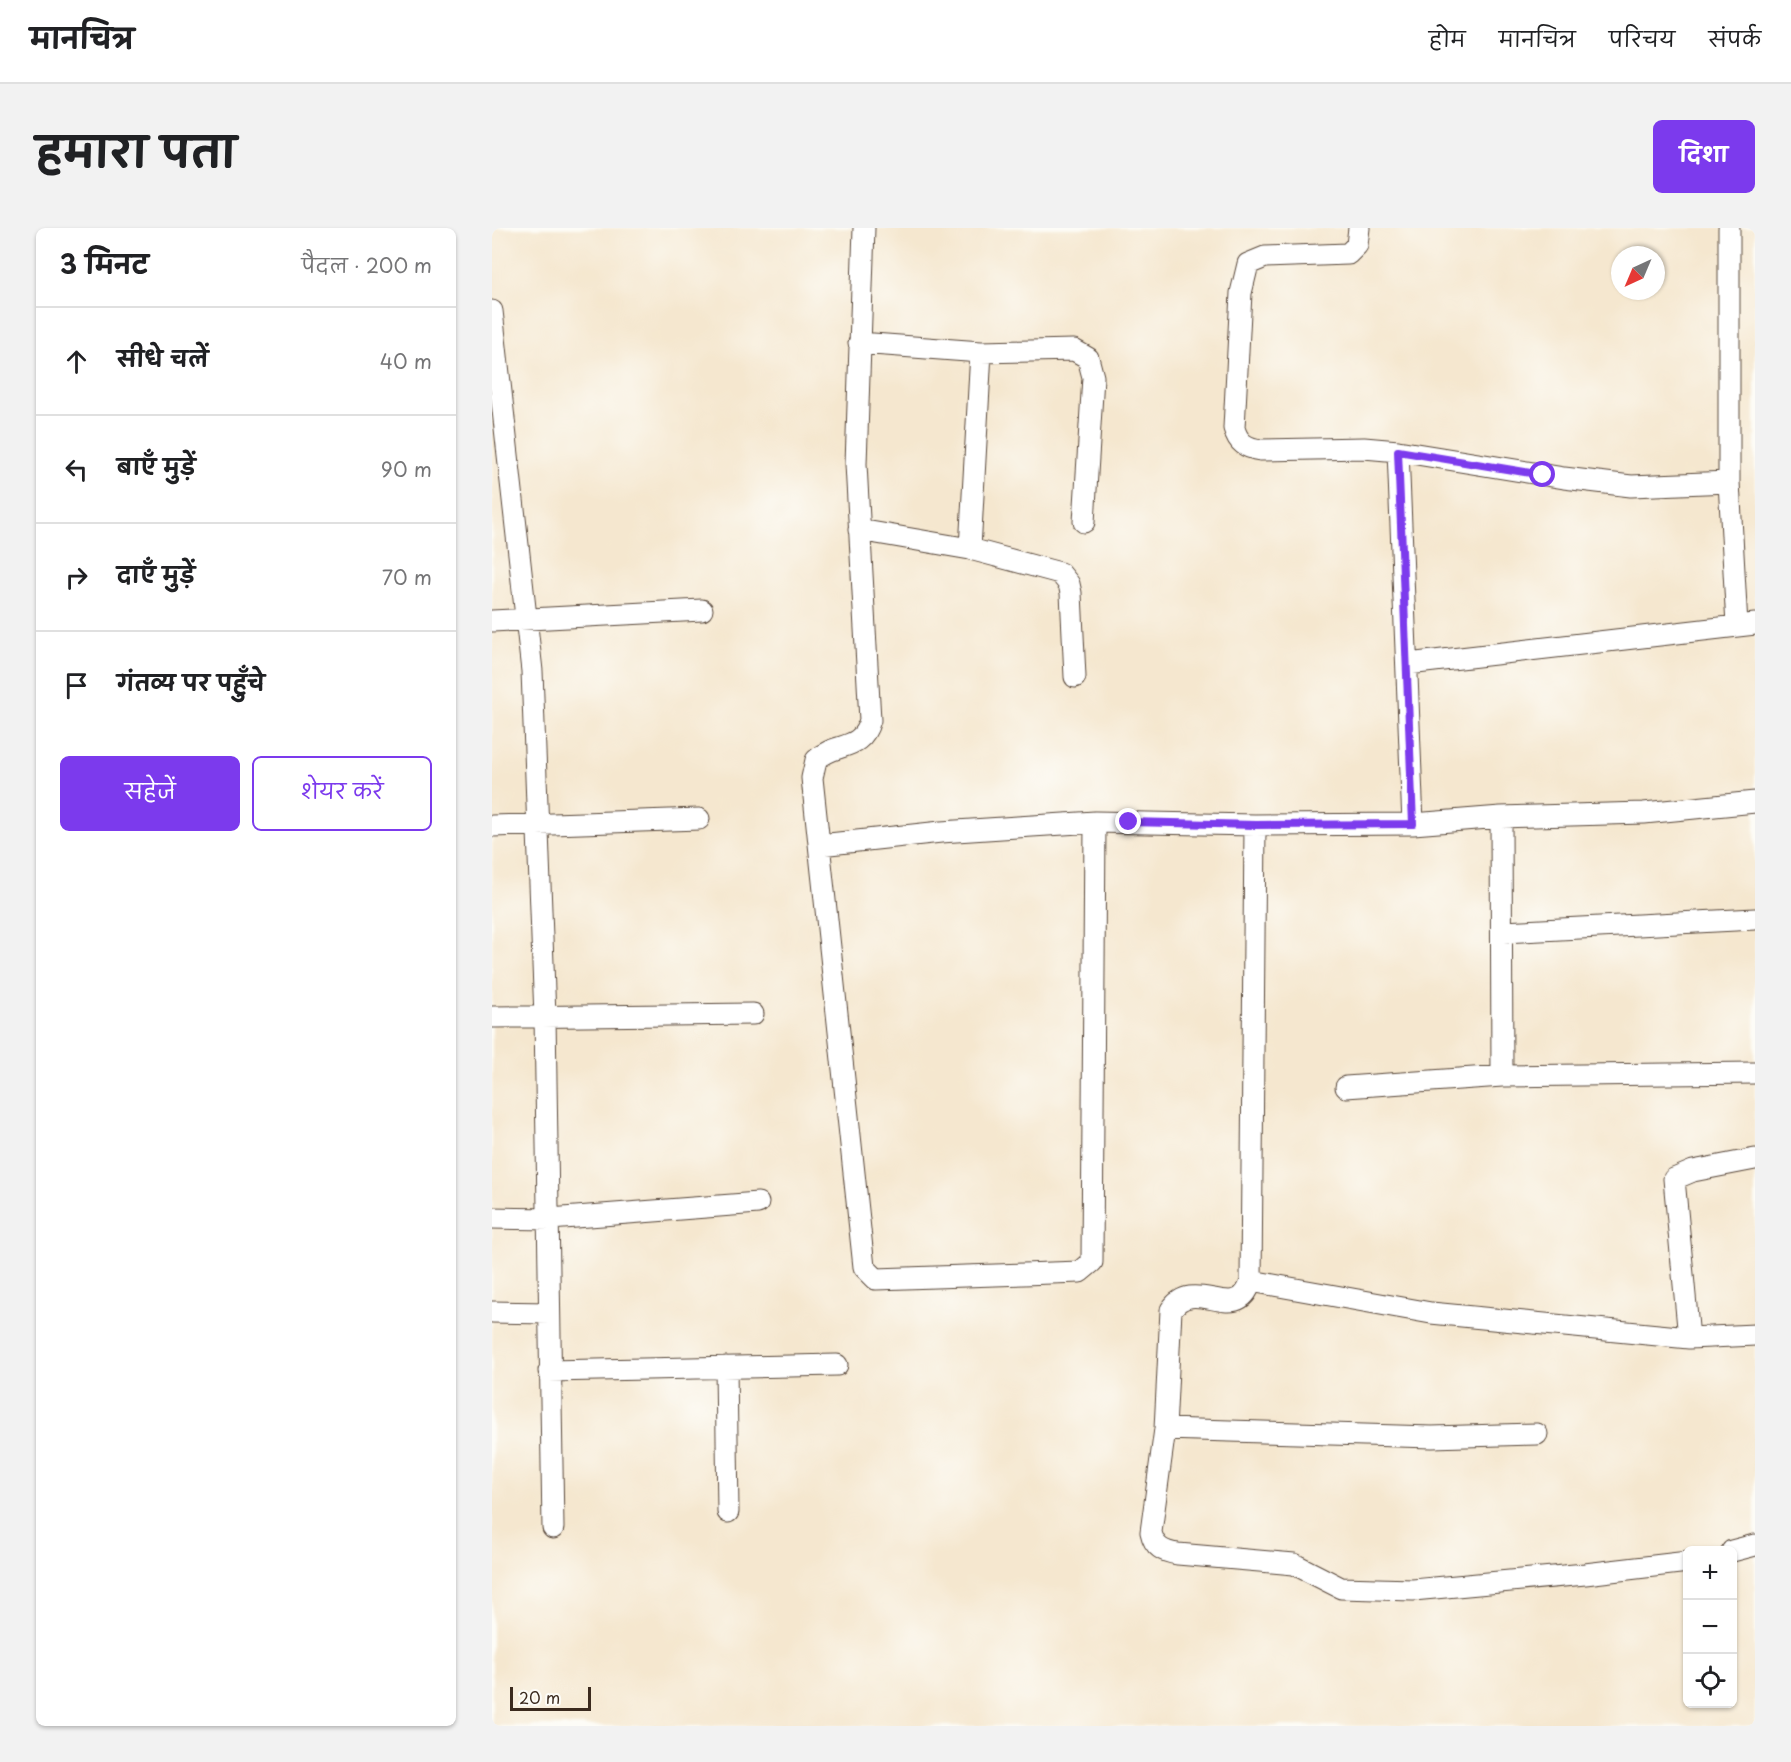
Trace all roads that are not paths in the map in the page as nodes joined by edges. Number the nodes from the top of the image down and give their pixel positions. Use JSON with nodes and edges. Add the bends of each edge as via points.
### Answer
{"nodes":[{"id":1,"x":864,"y":228,"type":"edge"},
{"id":2,"x":1359,"y":228,"type":"edge"},
{"id":3,"x":1729,"y":228,"type":"edge"},
{"id":4,"x":492,"y":311,"type":"edge"},
{"id":5,"x":859,"y":343,"type":"junction"},
{"id":6,"x":981,"y":352,"type":"junction"},
{"id":7,"x":497,"y":407,"type":"edge"},
{"id":8,"x":1398,"y":451,"type":"junction"},
{"id":9,"x":1729,"y":482,"type":"junction"},
{"id":10,"x":1084,"y":522,"type":"dead end"},
{"id":11,"x":859,"y":530,"type":"junction"},
{"id":12,"x":970,"y":549,"type":"junction"},
{"id":13,"x":702,"y":610,"type":"dead end"},
{"id":14,"x":526,"y":618,"type":"junction"},
{"id":15,"x":492,"y":621,"type":"edge"},
{"id":16,"x":1746,"y":624,"type":"edge"},
{"id":17,"x":1408,"y":664,"type":"junction"},
{"id":18,"x":1075,"y":677,"type":"dead end"},
{"id":19,"x":1755,"y":802,"type":"edge"},
{"id":20,"x":1501,"y":817,"type":"junction"},
{"id":21,"x":699,"y":819,"type":"dead end"},
{"id":22,"x":1095,"y":822,"type":"junction"},
{"id":23,"x":1413,"y":824,"type":"junction"},
{"id":24,"x":537,"y":825,"type":"junction"},
{"id":25,"x":1256,"y":825,"type":"junction"},
{"id":26,"x":492,"y":826,"type":"edge"},
{"id":27,"x":820,"y":845,"type":"junction"},
{"id":28,"x":1755,"y":920,"type":"edge"},
{"id":29,"x":1503,"y":932,"type":"junction"},
{"id":30,"x":753,"y":1014,"type":"dead end"},
{"id":31,"x":492,"y":1017,"type":"edge"},
{"id":32,"x":545,"y":1017,"type":"junction"},
{"id":33,"x":1755,"y":1073,"type":"edge"},
{"id":34,"x":1502,"y":1076,"type":"junction"},
{"id":35,"x":1346,"y":1087,"type":"dead end"},
{"id":36,"x":1755,"y":1159,"type":"edge"},
{"id":37,"x":758,"y":1203,"type":"dead end"},
{"id":38,"x":492,"y":1218,"type":"edge"},
{"id":39,"x":550,"y":1219,"type":"junction"},
{"id":40,"x":1251,"y":1281,"type":"junction"},
{"id":41,"x":492,"y":1312,"type":"edge"},
{"id":42,"x":549,"y":1312,"type":"junction"},
{"id":43,"x":1755,"y":1335,"type":"edge"},
{"id":44,"x":1689,"y":1338,"type":"junction"},
{"id":45,"x":837,"y":1365,"type":"dead end"},
{"id":46,"x":726,"y":1367,"type":"junction"},
{"id":47,"x":549,"y":1371,"type":"junction"},
{"id":48,"x":1165,"y":1429,"type":"junction"},
{"id":49,"x":1537,"y":1434,"type":"dead end"},
{"id":50,"x":728,"y":1512,"type":"dead end"},
{"id":51,"x":553,"y":1528,"type":"dead end"},
{"id":52,"x":1755,"y":1545,"type":"edge"},
{"id":53,"x":1737,"y":1550,"type":"edge"},
{"id":54,"x":1683,"y":1563,"type":"edge"}],
"edges":[{"from":1,"to":5,"type":"street"},
{"from":2,"to":8,"type":"street","via":[[1357,245],[1348,254],[1265,257],[1248,264],[1241,293],[1234,428],[1242,444],[1261,450]]},
{"from":3,"to":9,"type":"street"},
{"from":4,"to":7,"type":"street"},
{"from":5,"to":6,"type":"street"},
{"from":5,"to":11,"type":"street","via":[[856,465]]},
{"from":6,"to":10,"type":"street","via":[[1074,350],[1088,358],[1093,377]]},
{"from":6,"to":12,"type":"street"},
{"from":7,"to":14,"type":"street"},
{"from":8,"to":9,"type":"street","via":[[1631,486]]},
{"from":8,"to":17,"type":"street"},
{"from":9,"to":16,"type":"street"},
{"from":11,"to":12,"type":"street"},
{"from":11,"to":27,"type":"street","via":[[870,720],[868,729],[854,744],[816,760],[812,778]]},
{"from":12,"to":18,"type":"street","via":[[1051,569],[1067,580]]},
{"from":13,"to":14,"type":"street"},
{"from":14,"to":15,"type":"street"},
{"from":14,"to":24,"type":"street","via":[[532,671]]},
{"from":16,"to":17,"type":"street"},
{"from":17,"to":23,"type":"street"},
{"from":19,"to":20,"type":"street","via":[[1644,813]]},
{"from":20,"to":23,"type":"street"},
{"from":20,"to":29,"type":"street"},
{"from":21,"to":24,"type":"street"},
{"from":22,"to":25,"type":"street"},
{"from":22,"to":27,"type":"street"},
{"from":22,"to":27,"type":"street","via":[[1093,1252],[1092,1262],[1080,1272],[883,1281],[868,1275],[864,1267]]},
{"from":23,"to":25,"type":"street"},
{"from":24,"to":26,"type":"street"},
{"from":24,"to":32,"type":"street"},
{"from":25,"to":40,"type":"street"},
{"from":28,"to":29,"type":"street"},
{"from":29,"to":34,"type":"street"},
{"from":30,"to":32,"type":"street"},
{"from":31,"to":32,"type":"street"},
{"from":32,"to":39,"type":"street"},
{"from":33,"to":34,"type":"street"},
{"from":34,"to":35,"type":"street"},
{"from":36,"to":44,"type":"street","via":[[1674,1179]]},
{"from":37,"to":39,"type":"street"},
{"from":38,"to":39,"type":"street"},
{"from":39,"to":42,"type":"street"},
{"from":40,"to":44,"type":"street","via":[[1431,1313]]},
{"from":40,"to":48,"type":"street","via":[[1245,1296],[1237,1301],[1195,1295],[1180,1299],[1173,1306]]},
{"from":41,"to":42,"type":"street"},
{"from":42,"to":47,"type":"street"},
{"from":43,"to":44,"type":"street"},
{"from":45,"to":46,"type":"street"},
{"from":46,"to":47,"type":"street"},
{"from":46,"to":50,"type":"street"},
{"from":47,"to":51,"type":"street"},
{"from":48,"to":49,"type":"street","via":[[1432,1437]]},
{"from":48,"to":54,"type":"street","via":[[1151,1532],[1153,1541],[1166,1552],[1294,1564],[1341,1588],[1413,1590]]},
{"from":52,"to":53,"type":"street"}]}
